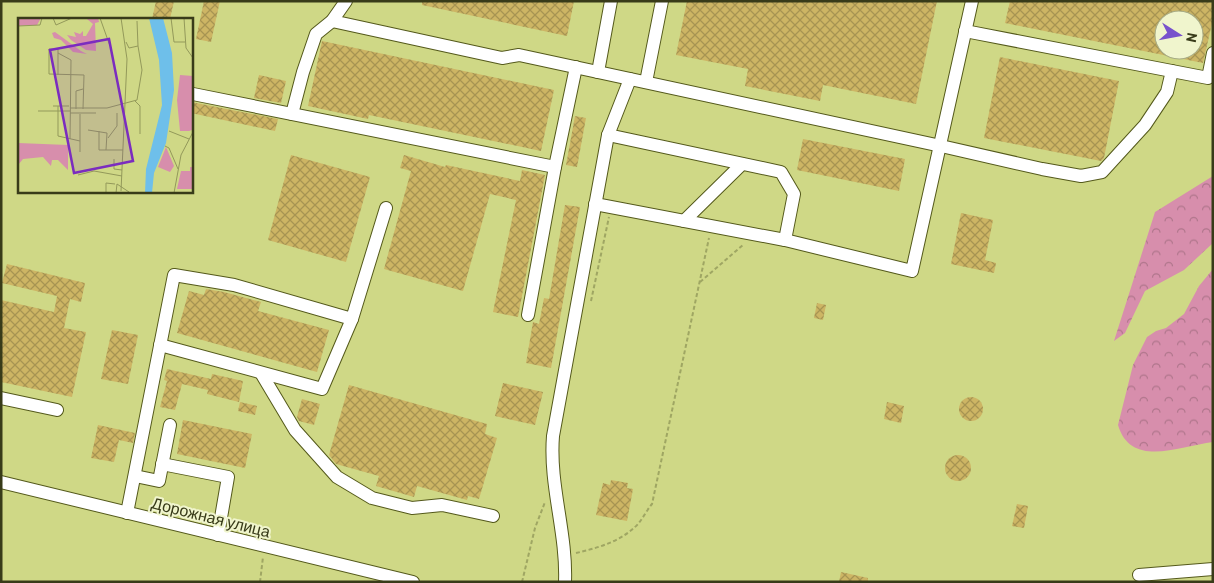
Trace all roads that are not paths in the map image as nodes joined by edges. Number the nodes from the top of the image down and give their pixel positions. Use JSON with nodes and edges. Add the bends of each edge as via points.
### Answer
{"nodes":[{"id":1,"x":346,"y":1,"type":"edge"},
{"id":2,"x":611,"y":1,"type":"edge"},
{"id":3,"x":662,"y":1,"type":"edge"},
{"id":4,"x":972,"y":1,"type":"edge"},
{"id":5,"x":332,"y":21,"type":"junction"},
{"id":6,"x":965,"y":31,"type":"junction"},
{"id":7,"x":1213,"y":53,"type":"edge"},
{"id":8,"x":576,"y":68,"type":"junction"},
{"id":9,"x":1172,"y":71,"type":"junction"},
{"id":10,"x":598,"y":72,"type":"junction"},
{"id":11,"x":630,"y":79,"type":"junction"},
{"id":12,"x":646,"y":82,"type":"junction"},
{"id":13,"x":193,"y":94,"type":"dead end"},
{"id":14,"x":292,"y":114,"type":"junction"},
{"id":15,"x":608,"y":136,"type":"junction"},
{"id":16,"x":941,"y":146,"type":"junction"},
{"id":17,"x":742,"y":164,"type":"junction"},
{"id":18,"x":555,"y":167,"type":"junction"},
{"id":19,"x":595,"y":204,"type":"junction"},
{"id":20,"x":386,"y":208,"type":"dead end"},
{"id":21,"x":684,"y":221,"type":"junction"},
{"id":22,"x":785,"y":240,"type":"junction"},
{"id":23,"x":528,"y":315,"type":"dead end"},
{"id":24,"x":352,"y":320,"type":"junction"},
{"id":25,"x":160,"y":345,"type":"junction"},
{"id":26,"x":261,"y":373,"type":"junction"},
{"id":27,"x":1,"y":398,"type":"edge"},
{"id":28,"x":57,"y":410,"type":"dead end"},
{"id":29,"x":170,"y":425,"type":"dead end"},
{"id":30,"x":162,"y":464,"type":"junction"},
{"id":31,"x":135,"y":476,"type":"junction"},
{"id":32,"x":1,"y":482,"type":"edge"},
{"id":33,"x":127,"y":513,"type":"junction"},
{"id":34,"x":493,"y":516,"type":"dead end"},
{"id":35,"x":218,"y":535,"type":"junction"},
{"id":36,"x":1213,"y":569,"type":"edge"},
{"id":37,"x":1139,"y":575,"type":"dead end"},
{"id":38,"x":413,"y":582,"type":"edge"},
{"id":39,"x":565,"y":582,"type":"edge"}],
"edges":[{"from":1,"to":5,"type":"street"},
{"from":2,"to":10,"type":"street"},
{"from":3,"to":12,"type":"street"},
{"from":4,"to":6,"type":"street"},
{"from":5,"to":8,"type":"street","via":[[502,58],[519,55]]},
{"from":5,"to":14,"type":"street","via":[[316,34]]},
{"from":6,"to":9,"type":"street"},
{"from":6,"to":16,"type":"street"},
{"from":7,"to":9,"type":"street","via":[[1208,78]]},
{"from":8,"to":10,"type":"street"},
{"from":8,"to":18,"type":"street"},
{"from":9,"to":16,"type":"street","via":[[1167,92],[1145,125],[1102,172],[1081,176],[1042,170]]},
{"from":10,"to":11,"type":"street"},
{"from":11,"to":12,"type":"street"},
{"from":11,"to":15,"type":"street"},
{"from":12,"to":16,"type":"street"},
{"from":13,"to":14,"type":"street"},
{"from":14,"to":18,"type":"street"},
{"from":15,"to":17,"type":"street"},
{"from":15,"to":19,"type":"street"},
{"from":16,"to":22,"type":"street","via":[[912,271]]},
{"from":17,"to":21,"type":"street"},
{"from":17,"to":22,"type":"street","via":[[781,172],[794,194]]},
{"from":18,"to":23,"type":"street"},
{"from":19,"to":21,"type":"street"},
{"from":19,"to":39,"type":"street","via":[[553,436],[552,464],[566,555]]},
{"from":20,"to":24,"type":"street"},
{"from":21,"to":22,"type":"street"},
{"from":24,"to":25,"type":"street","via":[[234,285],[174,275]]},
{"from":24,"to":26,"type":"street","via":[[322,389]]},
{"from":25,"to":26,"type":"street"},
{"from":25,"to":31,"type":"street"},
{"from":26,"to":34,"type":"street","via":[[295,430],[337,477],[372,498],[412,508],[442,505]]},
{"from":27,"to":28,"type":"street"},
{"from":29,"to":30,"type":"street"},
{"from":30,"to":31,"type":"street","via":[[159,481]]},
{"from":30,"to":35,"type":"street","via":[[228,477]]},
{"from":31,"to":33,"type":"street"},
{"from":32,"to":33,"type":"street","name":"Дорожная улица"},
{"from":33,"to":35,"type":"street","name":"Дорожная улица"},
{"from":35,"to":38,"type":"street","name":"Дорожная улица"},
{"from":36,"to":37,"type":"street"}]}
